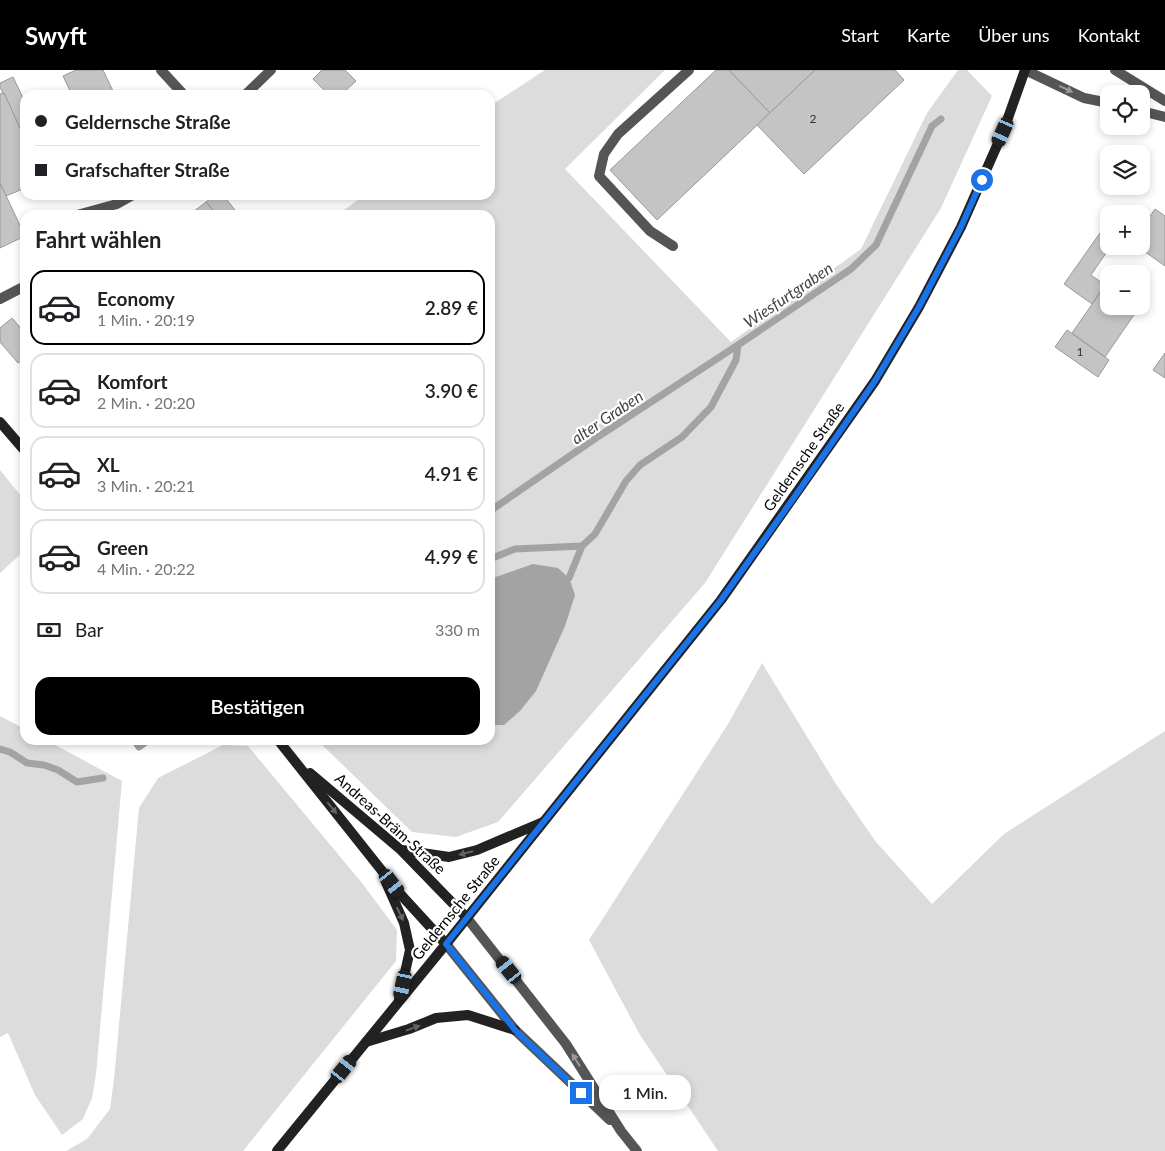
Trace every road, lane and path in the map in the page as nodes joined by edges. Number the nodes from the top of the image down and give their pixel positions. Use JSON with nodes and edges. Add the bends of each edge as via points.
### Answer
{"nodes":[{"id":1,"x":161,"y":70,"type":"edge"},
{"id":2,"x":271,"y":70,"type":"edge"},
{"id":3,"x":689,"y":70,"type":"edge"},
{"id":4,"x":1025,"y":70,"type":"edge"},
{"id":5,"x":1115,"y":70,"type":"edge"},
{"id":6,"x":179,"y":90,"type":"edge"},
{"id":7,"x":250,"y":90,"type":"edge"},
{"id":8,"x":1165,"y":100,"type":"edge"},
{"id":9,"x":1100,"y":102,"type":"edge"},
{"id":10,"x":1150,"y":113,"type":"edge"},
{"id":11,"x":1165,"y":117,"type":"edge"},
{"id":12,"x":124,"y":200,"type":"edge"},
{"id":13,"x":95,"y":210,"type":"edge"},
{"id":14,"x":673,"y":246,"type":"dead end"},
{"id":15,"x":20,"y":289,"type":"edge"},
{"id":16,"x":0,"y":299,"type":"edge"},
{"id":17,"x":0,"y":422,"type":"edge"},
{"id":18,"x":20,"y":445,"type":"edge"},
{"id":19,"x":282,"y":745,"type":"edge"},
{"id":20,"x":291,"y":757,"type":"junction"},
{"id":21,"x":544,"y":822,"type":"junction"},
{"id":22,"x":402,"y":850,"type":"junction"},
{"id":23,"x":381,"y":870,"type":"junction"},
{"id":24,"x":467,"y":918,"type":"junction"},
{"id":25,"x":446,"y":944,"type":"junction"},
{"id":26,"x":399,"y":1002,"type":"junction"},
{"id":27,"x":515,"y":1030,"type":"junction"},
{"id":28,"x":366,"y":1042,"type":"junction"},
{"id":29,"x":621,"y":1131,"type":"junction"},
{"id":30,"x":277,"y":1151,"type":"edge"},
{"id":31,"x":637,"y":1151,"type":"edge"}],
"edges":[{"from":1,"to":6,"type":"street"},
{"from":2,"to":7,"type":"street"},
{"from":3,"to":14,"type":"street","via":[[618,134],[604,154],[600,176],[650,231]]},
{"from":4,"to":9,"type":"street","one_way":true,"via":[[1084,98]]},
{"from":4,"to":21,"type":"main road","name":"Geldernsche Straße","via":[[1003,132],[961,227],[875,381],[721,600]]},
{"from":5,"to":8,"type":"street"},
{"from":10,"to":11,"type":"street"},
{"from":12,"to":13,"type":"street"},
{"from":15,"to":16,"type":"street"},
{"from":17,"to":18,"type":"main road"},
{"from":19,"to":20,"type":"main road","name":"Andreas-Bräm-Straße"},
{"from":20,"to":22,"type":"main road","name":"Andreas-Bräm-Straße"},
{"from":20,"to":23,"type":"main road","name":"Andreas-Bräm-Straße","one_way":true},
{"from":21,"to":22,"type":"main road","name":"Geldernsche Straße","one_way":true,"via":[[477,850],[449,857]]},
{"from":21,"to":24,"type":"main road","name":"Geldernsche Straße"},
{"from":22,"to":24,"type":"main road","name":"Andreas-Bräm-Straße"},
{"from":23,"to":25,"type":"main road","name":"Andreas-Bräm-Straße"},
{"from":23,"to":26,"type":"main road","one_way":true,"via":[[404,923],[410,950]]},
{"from":24,"to":25,"type":"main road","name":"Geldernsche Straße"},
{"from":29,"to":24,"type":"street","one_way":true,"via":[[566,1044]]},
{"from":25,"to":26,"type":"main road","name":"Geldernsche Straße"},
{"from":25,"to":27,"type":"street"},
{"from":26,"to":28,"type":"main road","name":"Geldernsche Straße"},
{"from":28,"to":27,"type":"main road","one_way":true,"via":[[436,1018],[468,1016]]},
{"from":27,"to":29,"type":"street"},
{"from":28,"to":30,"type":"main road","name":"Geldernsche Straße"},
{"from":29,"to":31,"type":"street"}]}
